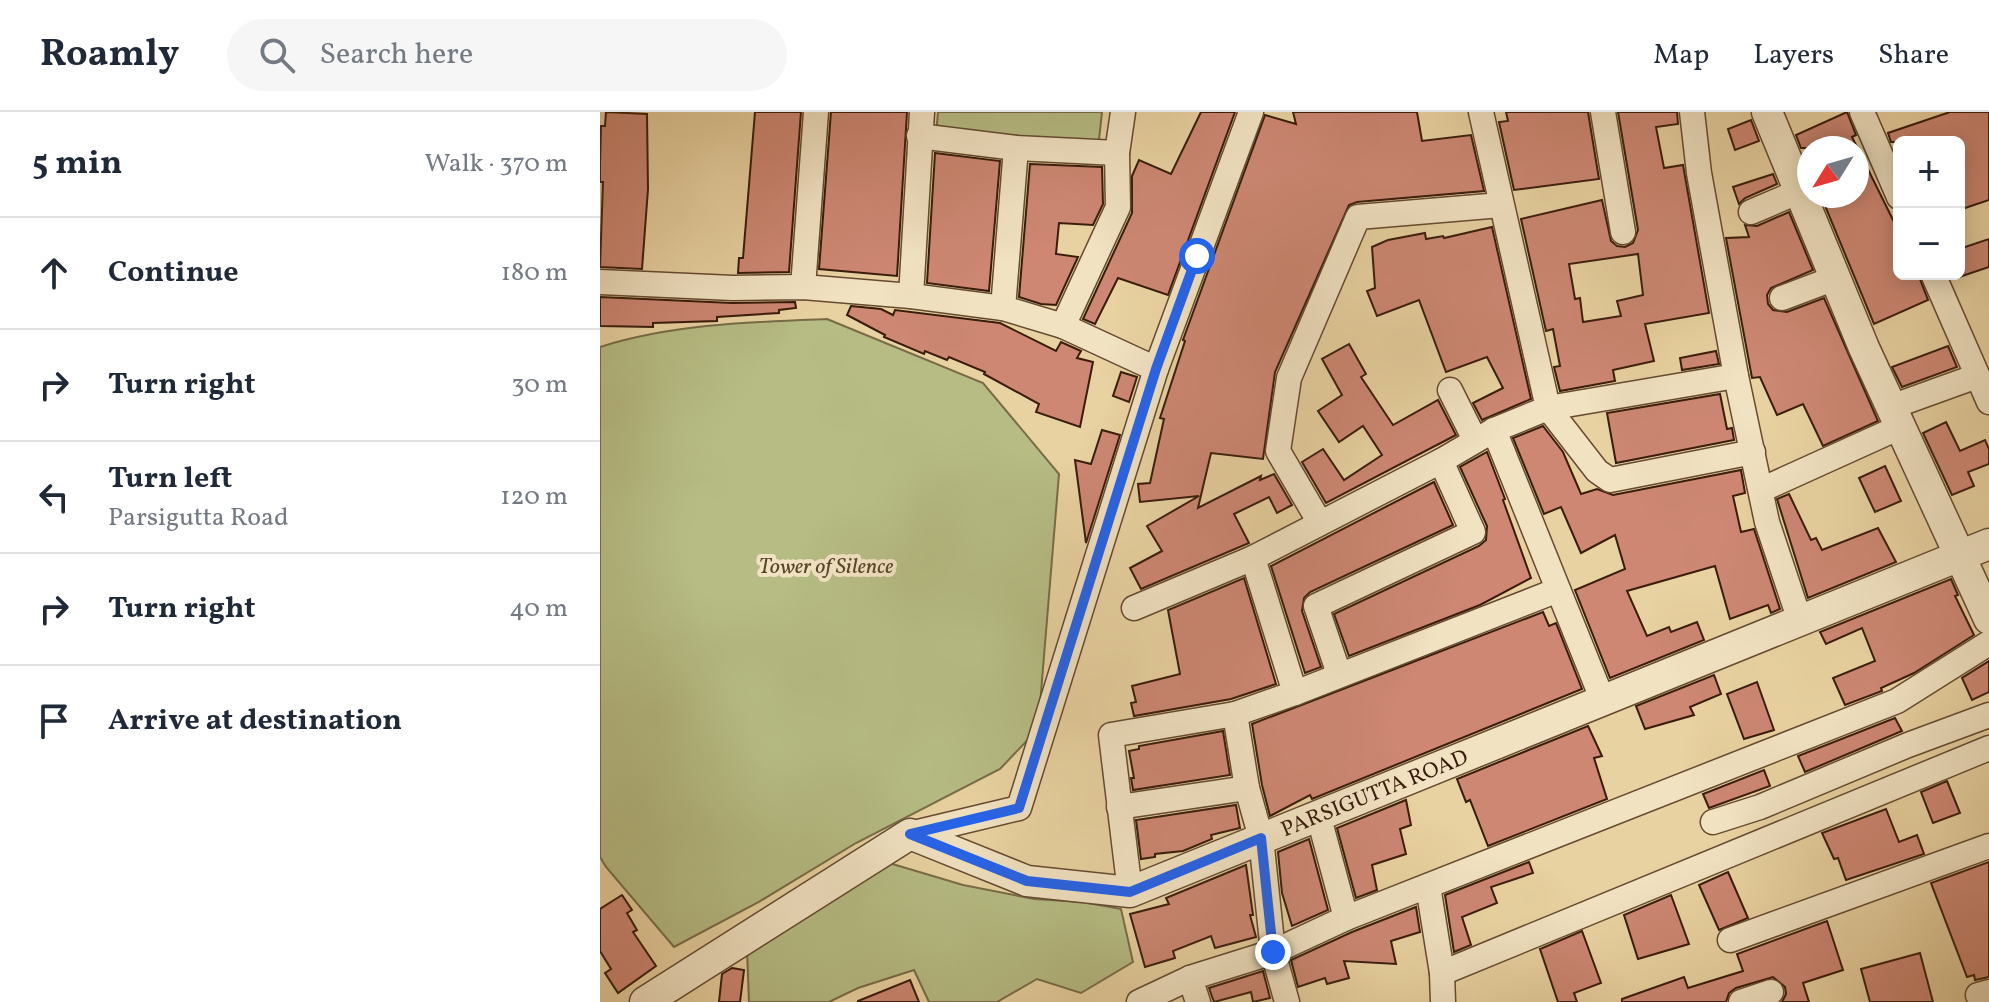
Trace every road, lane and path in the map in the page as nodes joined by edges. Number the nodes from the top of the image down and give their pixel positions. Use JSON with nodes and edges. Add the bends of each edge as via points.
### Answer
{"nodes":[{"id":1,"x":816,"y":112,"type":"edge"},
{"id":2,"x":1123,"y":112,"type":"edge"},
{"id":3,"x":1251,"y":112,"type":"edge"},
{"id":4,"x":1481,"y":112,"type":"edge"},
{"id":5,"x":1603,"y":112,"type":"edge"},
{"id":6,"x":1692,"y":112,"type":"edge"},
{"id":7,"x":1767,"y":112,"type":"edge"},
{"id":8,"x":1871,"y":114,"type":"edge"},
{"id":9,"x":921,"y":124,"type":"edge"},
{"id":10,"x":1016,"y":148,"type":"junction"},
{"id":11,"x":1117,"y":153,"type":"junction"},
{"id":12,"x":1893,"y":179,"type":"edge"},
{"id":13,"x":1797,"y":184,"type":"edge"},
{"id":14,"x":1797,"y":192,"type":"edge"},
{"id":15,"x":1501,"y":205,"type":"junction"},
{"id":16,"x":1807,"y":208,"type":"edge"},
{"id":17,"x":1751,"y":212,"type":"dead end"},
{"id":18,"x":1623,"y":232,"type":"dead end"},
{"id":19,"x":1835,"y":278,"type":"junction"},
{"id":20,"x":1936,"y":280,"type":"edge"},
{"id":21,"x":600,"y":282,"type":"edge"},
{"id":22,"x":803,"y":287,"type":"junction"},
{"id":23,"x":911,"y":296,"type":"junction"},
{"id":24,"x":1782,"y":298,"type":"dead end"},
{"id":25,"x":1003,"y":308,"type":"junction"},
{"id":26,"x":1063,"y":326,"type":"junction"},
{"id":27,"x":1156,"y":369,"type":"junction"},
{"id":28,"x":1736,"y":376,"type":"junction"},
{"id":29,"x":1977,"y":376,"type":"junction"},
{"id":30,"x":1450,"y":390,"type":"dead end"},
{"id":31,"x":1989,"y":402,"type":"edge"},
{"id":32,"x":1548,"y":408,"type":"junction"},
{"id":33,"x":1896,"y":417,"type":"junction"},
{"id":34,"x":1485,"y":435,"type":"junction"},
{"id":35,"x":1753,"y":452,"type":"junction"},
{"id":36,"x":1441,"y":461,"type":"junction"},
{"id":37,"x":1761,"y":490,"type":"junction"},
{"id":38,"x":1320,"y":523,"type":"junction"},
{"id":39,"x":1989,"y":544,"type":"edge"},
{"id":40,"x":1253,"y":558,"type":"junction"},
{"id":41,"x":1959,"y":558,"type":"junction"},
{"id":42,"x":1558,"y":590,"type":"junction"},
{"id":43,"x":1134,"y":608,"type":"dead end"},
{"id":44,"x":1989,"y":619,"type":"edge"},
{"id":45,"x":1800,"y":621,"type":"junction"},
{"id":46,"x":1989,"y":643,"type":"edge"},
{"id":47,"x":1339,"y":674,"type":"junction"},
{"id":48,"x":1295,"y":693,"type":"junction"},
{"id":49,"x":1603,"y":701,"type":"junction"},
{"id":50,"x":1235,"y":714,"type":"junction"},
{"id":51,"x":1989,"y":715,"type":"edge"},
{"id":52,"x":1989,"y":748,"type":"edge"},
{"id":53,"x":1247,"y":788,"type":"junction"},
{"id":54,"x":1119,"y":807,"type":"junction"},
{"id":55,"x":1318,"y":814,"type":"junction"},
{"id":56,"x":1713,"y":822,"type":"dead end"},
{"id":57,"x":910,"y":834,"type":"junction"},
{"id":58,"x":1261,"y":838,"type":"junction"},
{"id":59,"x":1989,"y":846,"type":"edge"},
{"id":60,"x":1428,"y":886,"type":"junction"},
{"id":61,"x":1130,"y":892,"type":"junction"},
{"id":62,"x":1346,"y":918,"type":"junction"},
{"id":63,"x":1730,"y":940,"type":"dead end"},
{"id":64,"x":1273,"y":952,"type":"junction"},
{"id":65,"x":1442,"y":973,"type":"junction"},
{"id":66,"x":1190,"y":978,"type":"junction"},
{"id":67,"x":1771,"y":992,"type":"dead end"},
{"id":68,"x":645,"y":1002,"type":"edge"},
{"id":69,"x":1139,"y":1002,"type":"edge"},
{"id":70,"x":1198,"y":1002,"type":"edge"},
{"id":71,"x":1287,"y":1002,"type":"edge"},
{"id":72,"x":1443,"y":1002,"type":"edge"},
{"id":73,"x":1741,"y":1002,"type":"edge"}],
"edges":[{"from":1,"to":22,"type":"street"},
{"from":2,"to":11,"type":"street"},
{"from":3,"to":27,"type":"street"},
{"from":4,"to":15,"type":"street"},
{"from":5,"to":18,"type":"street"},
{"from":6,"to":28,"type":"street"},
{"from":7,"to":13,"type":"street"},
{"from":8,"to":12,"type":"street"},
{"from":9,"to":10,"type":"street"},
{"from":9,"to":23,"type":"street"},
{"from":10,"to":11,"type":"street"},
{"from":10,"to":25,"type":"street"},
{"from":11,"to":26,"type":"street","via":[[1118,207]]},
{"from":14,"to":17,"type":"street"},
{"from":15,"to":32,"type":"street"},
{"from":15,"to":38,"type":"street","via":[[1358,217],[1289,378],[1278,451]]},
{"from":16,"to":19,"type":"street"},
{"from":19,"to":24,"type":"street"},
{"from":19,"to":33,"type":"street"},
{"from":20,"to":29,"type":"street"},
{"from":21,"to":22,"type":"street"},
{"from":22,"to":23,"type":"street"},
{"from":23,"to":25,"type":"street"},
{"from":25,"to":26,"type":"street"},
{"from":26,"to":27,"type":"street"},
{"from":27,"to":57,"type":"street","via":[[1019,808]]},
{"from":28,"to":32,"type":"street"},
{"from":28,"to":35,"type":"street"},
{"from":29,"to":31,"type":"street"},
{"from":29,"to":33,"type":"street"},
{"from":30,"to":34,"type":"street"},
{"from":32,"to":34,"type":"street"},
{"from":32,"to":35,"type":"street","via":[[1610,480]]},
{"from":33,"to":37,"type":"street"},
{"from":33,"to":41,"type":"street"},
{"from":34,"to":36,"type":"street"},
{"from":34,"to":42,"type":"street"},
{"from":35,"to":37,"type":"street"},
{"from":36,"to":38,"type":"street"},
{"from":36,"to":47,"type":"street","via":[[1473,532],[1316,606]]},
{"from":37,"to":45,"type":"street"},
{"from":38,"to":40,"type":"street"},
{"from":39,"to":41,"type":"street","name":"PARSIGUTTA ROAD"},
{"from":40,"to":43,"type":"street"},
{"from":40,"to":48,"type":"street"},
{"from":41,"to":44,"type":"street"},
{"from":41,"to":45,"type":"street","name":"PARSIGUTTA ROAD"},
{"from":42,"to":47,"type":"street"},
{"from":42,"to":49,"type":"street"},
{"from":45,"to":49,"type":"street","name":"PARSIGUTTA ROAD"},
{"from":46,"to":60,"type":"street","via":[[1897,701]]},
{"from":47,"to":48,"type":"street"},
{"from":48,"to":50,"type":"street"},
{"from":49,"to":55,"type":"street","name":"PARSIGUTTA ROAD"},
{"from":50,"to":53,"type":"street"},
{"from":50,"to":54,"type":"street","via":[[1111,735]]},
{"from":51,"to":56,"type":"street"},
{"from":52,"to":65,"type":"street"},
{"from":53,"to":54,"type":"street"},
{"from":53,"to":58,"type":"street"},
{"from":54,"to":61,"type":"street"},
{"from":55,"to":58,"type":"street","name":"PARSIGUTTA ROAD"},
{"from":55,"to":62,"type":"street"},
{"from":57,"to":61,"type":"street","name":"PARSIGUTTA ROAD","via":[[1027,881]]},
{"from":57,"to":68,"type":"street"},
{"from":58,"to":61,"type":"street","name":"PARSIGUTTA ROAD"},
{"from":58,"to":64,"type":"street"},
{"from":59,"to":63,"type":"street"},
{"from":60,"to":62,"type":"street"},
{"from":60,"to":65,"type":"street"},
{"from":62,"to":64,"type":"street"},
{"from":64,"to":66,"type":"street"},
{"from":64,"to":71,"type":"street"},
{"from":65,"to":72,"type":"street"},
{"from":66,"to":69,"type":"street"},
{"from":66,"to":70,"type":"street"},
{"from":67,"to":73,"type":"street"}]}
